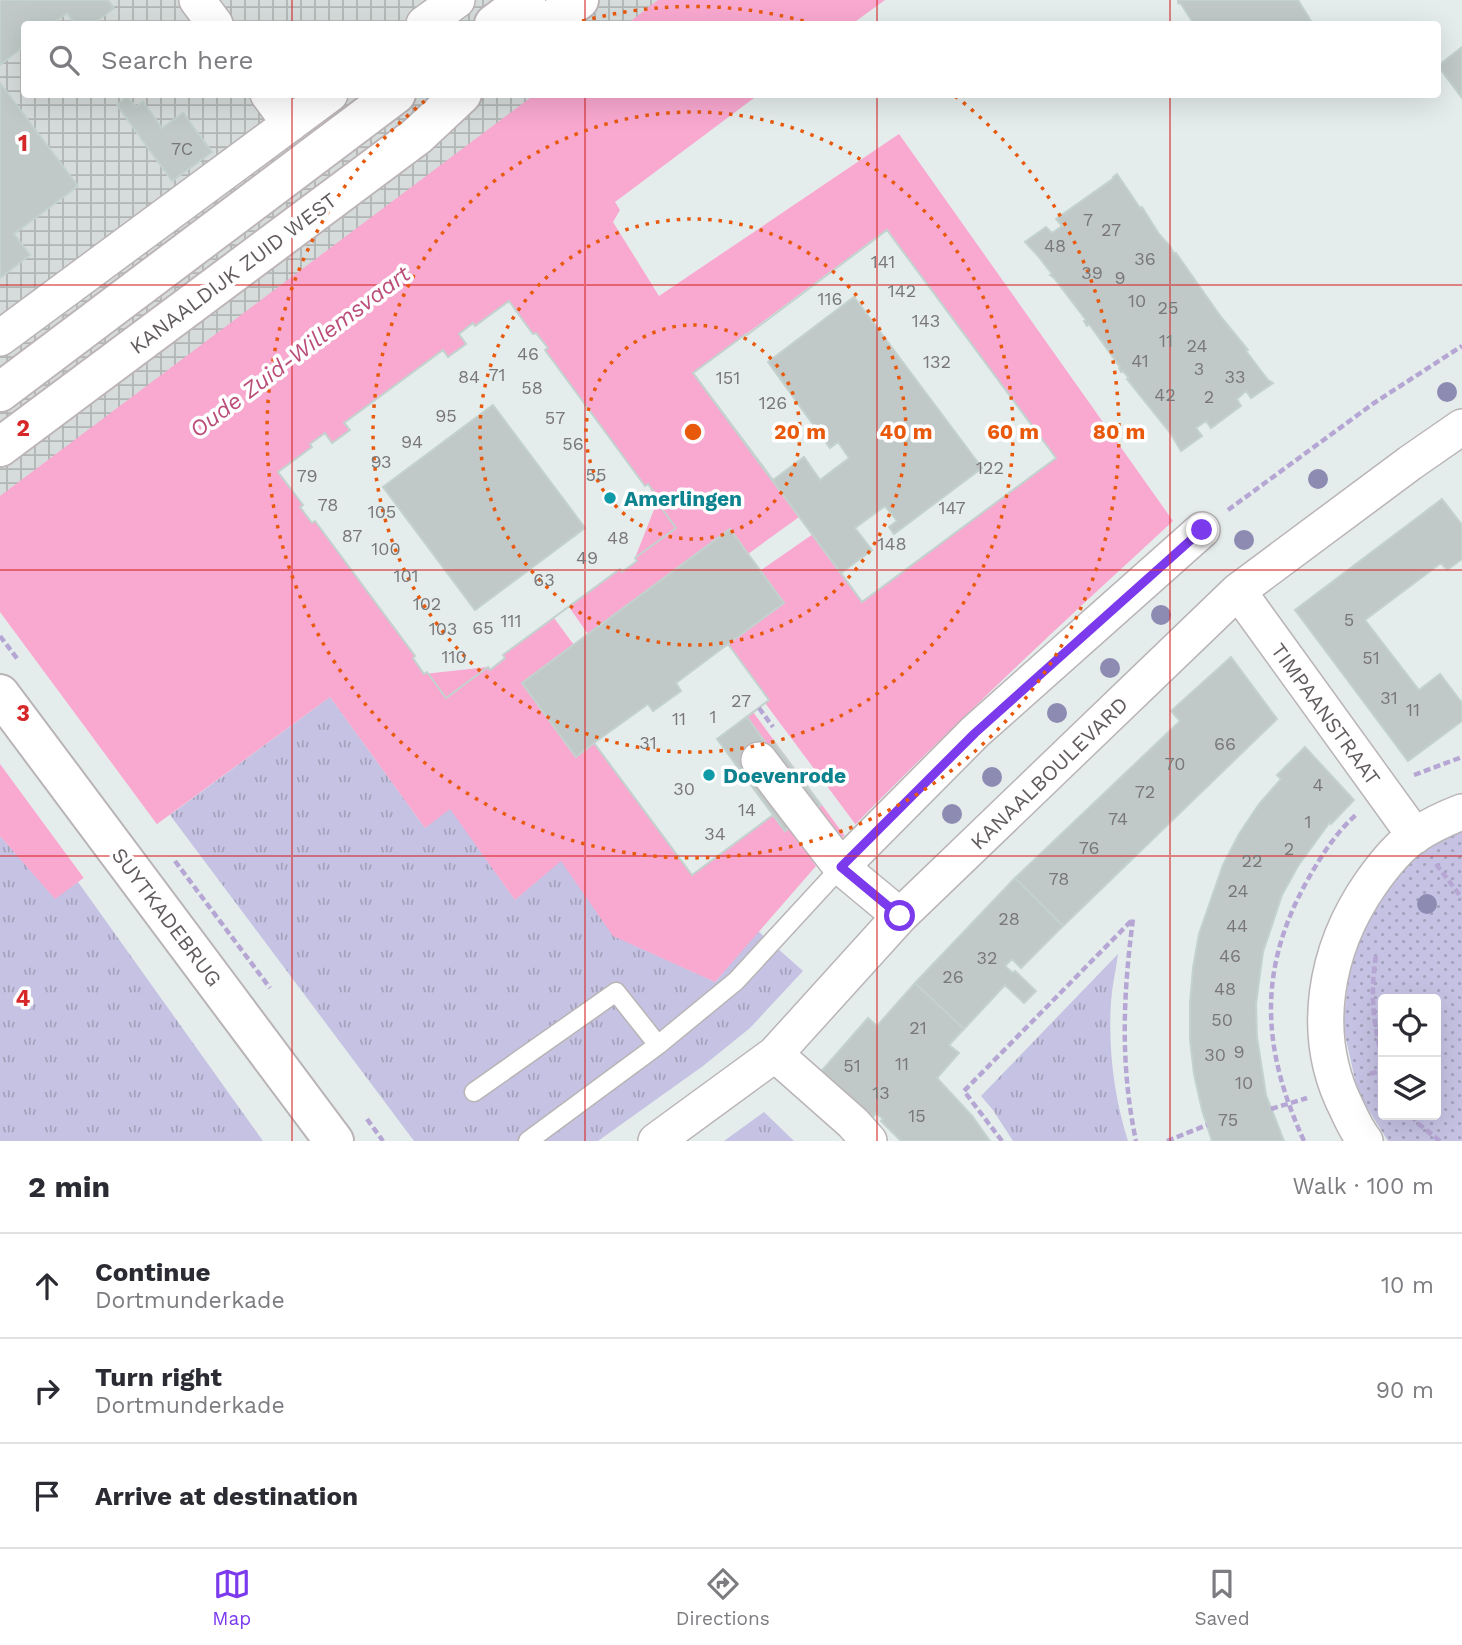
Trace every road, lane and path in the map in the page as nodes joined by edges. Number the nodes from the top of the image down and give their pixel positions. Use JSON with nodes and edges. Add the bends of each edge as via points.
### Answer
{"nodes":[{"id":1,"x":197,"y":0,"type":"edge"},
{"id":2,"x":457,"y":0,"type":"edge"},
{"id":3,"x":526,"y":0,"type":"edge"},
{"id":4,"x":579,"y":0,"type":"edge"},
{"id":5,"x":213,"y":21,"type":"edge"},
{"id":6,"x":428,"y":21,"type":"edge"},
{"id":7,"x":498,"y":21,"type":"edge"},
{"id":8,"x":550,"y":21,"type":"edge"},
{"id":9,"x":271,"y":98,"type":"edge"},
{"id":10,"x":325,"y":98,"type":"edge"},
{"id":11,"x":391,"y":98,"type":"edge"},
{"id":12,"x":457,"y":98,"type":"edge"},
{"id":13,"x":290,"y":124,"type":"junction"},
{"id":14,"x":0,"y":338,"type":"edge"},
{"id":15,"x":1462,"y":346,"type":"edge"},
{"id":16,"x":0,"y":392,"type":"edge"},
{"id":17,"x":1462,"y":427,"type":"edge"},
{"id":18,"x":0,"y":447,"type":"edge"},
{"id":19,"x":1202,"y":530,"type":"joint"},
{"id":20,"x":1238,"y":591,"type":"junction"},
{"id":21,"x":0,"y":694,"type":"edge"},
{"id":22,"x":759,"y":760,"type":"dead end"},
{"id":23,"x":1462,"y":812,"type":"edge"},
{"id":24,"x":1415,"y":836,"type":"junction"},
{"id":25,"x":833,"y":856,"type":"junction"},
{"id":26,"x":1462,"y":898,"type":"edge"},
{"id":27,"x":900,"y":916,"type":"junction"},
{"id":28,"x":1378,"y":944,"type":"dead end"},
{"id":29,"x":658,"y":1045,"type":"junction"},
{"id":30,"x":775,"y":1054,"type":"junction"},
{"id":31,"x":1382,"y":1057,"type":"edge"},
{"id":32,"x":474,"y":1092,"type":"dead end"},
{"id":33,"x":1415,"y":1120,"type":"edge"},
{"id":34,"x":1208,"y":1125,"type":"dead end"},
{"id":35,"x":334,"y":1141,"type":"edge"},
{"id":36,"x":528,"y":1141,"type":"edge"},
{"id":37,"x":656,"y":1141,"type":"edge"},
{"id":38,"x":869,"y":1141,"type":"edge"},
{"id":39,"x":1002,"y":1141,"type":"edge"},
{"id":40,"x":1136,"y":1141,"type":"edge"},
{"id":41,"x":1167,"y":1141,"type":"edge"},
{"id":42,"x":1365,"y":1141,"type":"edge"},
{"id":43,"x":1440,"y":1141,"type":"edge"}],
"edges":[{"from":1,"to":5,"type":"street"},
{"from":2,"to":6,"type":"street"},
{"from":3,"to":7,"type":"main road"},
{"from":4,"to":8,"type":"main road"},
{"from":9,"to":13,"type":"street"},
{"from":10,"to":13,"type":"street"},
{"from":11,"to":16,"type":"main road"},
{"from":12,"to":18,"type":"main road","name":"KANAALDIJK ZUID WEST","via":[[416,136]]},
{"from":13,"to":14,"type":"street"},
{"from":15,"to":19,"type":"path","via":[[1307,451]]},
{"from":17,"to":20,"type":"street","name":"KANAALBOULEVARD"},
{"from":19,"to":25,"type":"street"},
{"from":20,"to":24,"type":"street","name":"TIMPAANSTRAAT"},
{"from":20,"to":27,"type":"street","name":"KANAALBOULEVARD"},
{"from":21,"to":35,"type":"main road","name":"SUYTKADEBRUG"},
{"from":22,"to":25,"type":"street"},
{"from":23,"to":24,"type":"street"},
{"from":24,"to":26,"type":"path"},
{"from":24,"to":42,"type":"street","via":[[1381,869],[1357,903],[1338,943],[1325,995],[1325,1039],[1336,1088]]},
{"from":25,"to":27,"type":"street"},
{"from":25,"to":29,"type":"lane","via":[[736,981]]},
{"from":27,"to":30,"type":"street","name":"KANAALBOULEVARD"},
{"from":28,"to":31,"type":"path","via":[[1373,1004]]},
{"from":29,"to":32,"type":"lane","via":[[616,992]]},
{"from":29,"to":36,"type":"lane"},
{"from":30,"to":37,"type":"street","name":"KANAALBOULEVARD"},
{"from":30,"to":38,"type":"street"},
{"from":33,"to":43,"type":"path"},
{"from":34,"to":41,"type":"path"},
{"from":39,"to":40,"type":"path","via":[[964,1091],[1133,919],[1124,987],[1124,1047]]}]}
